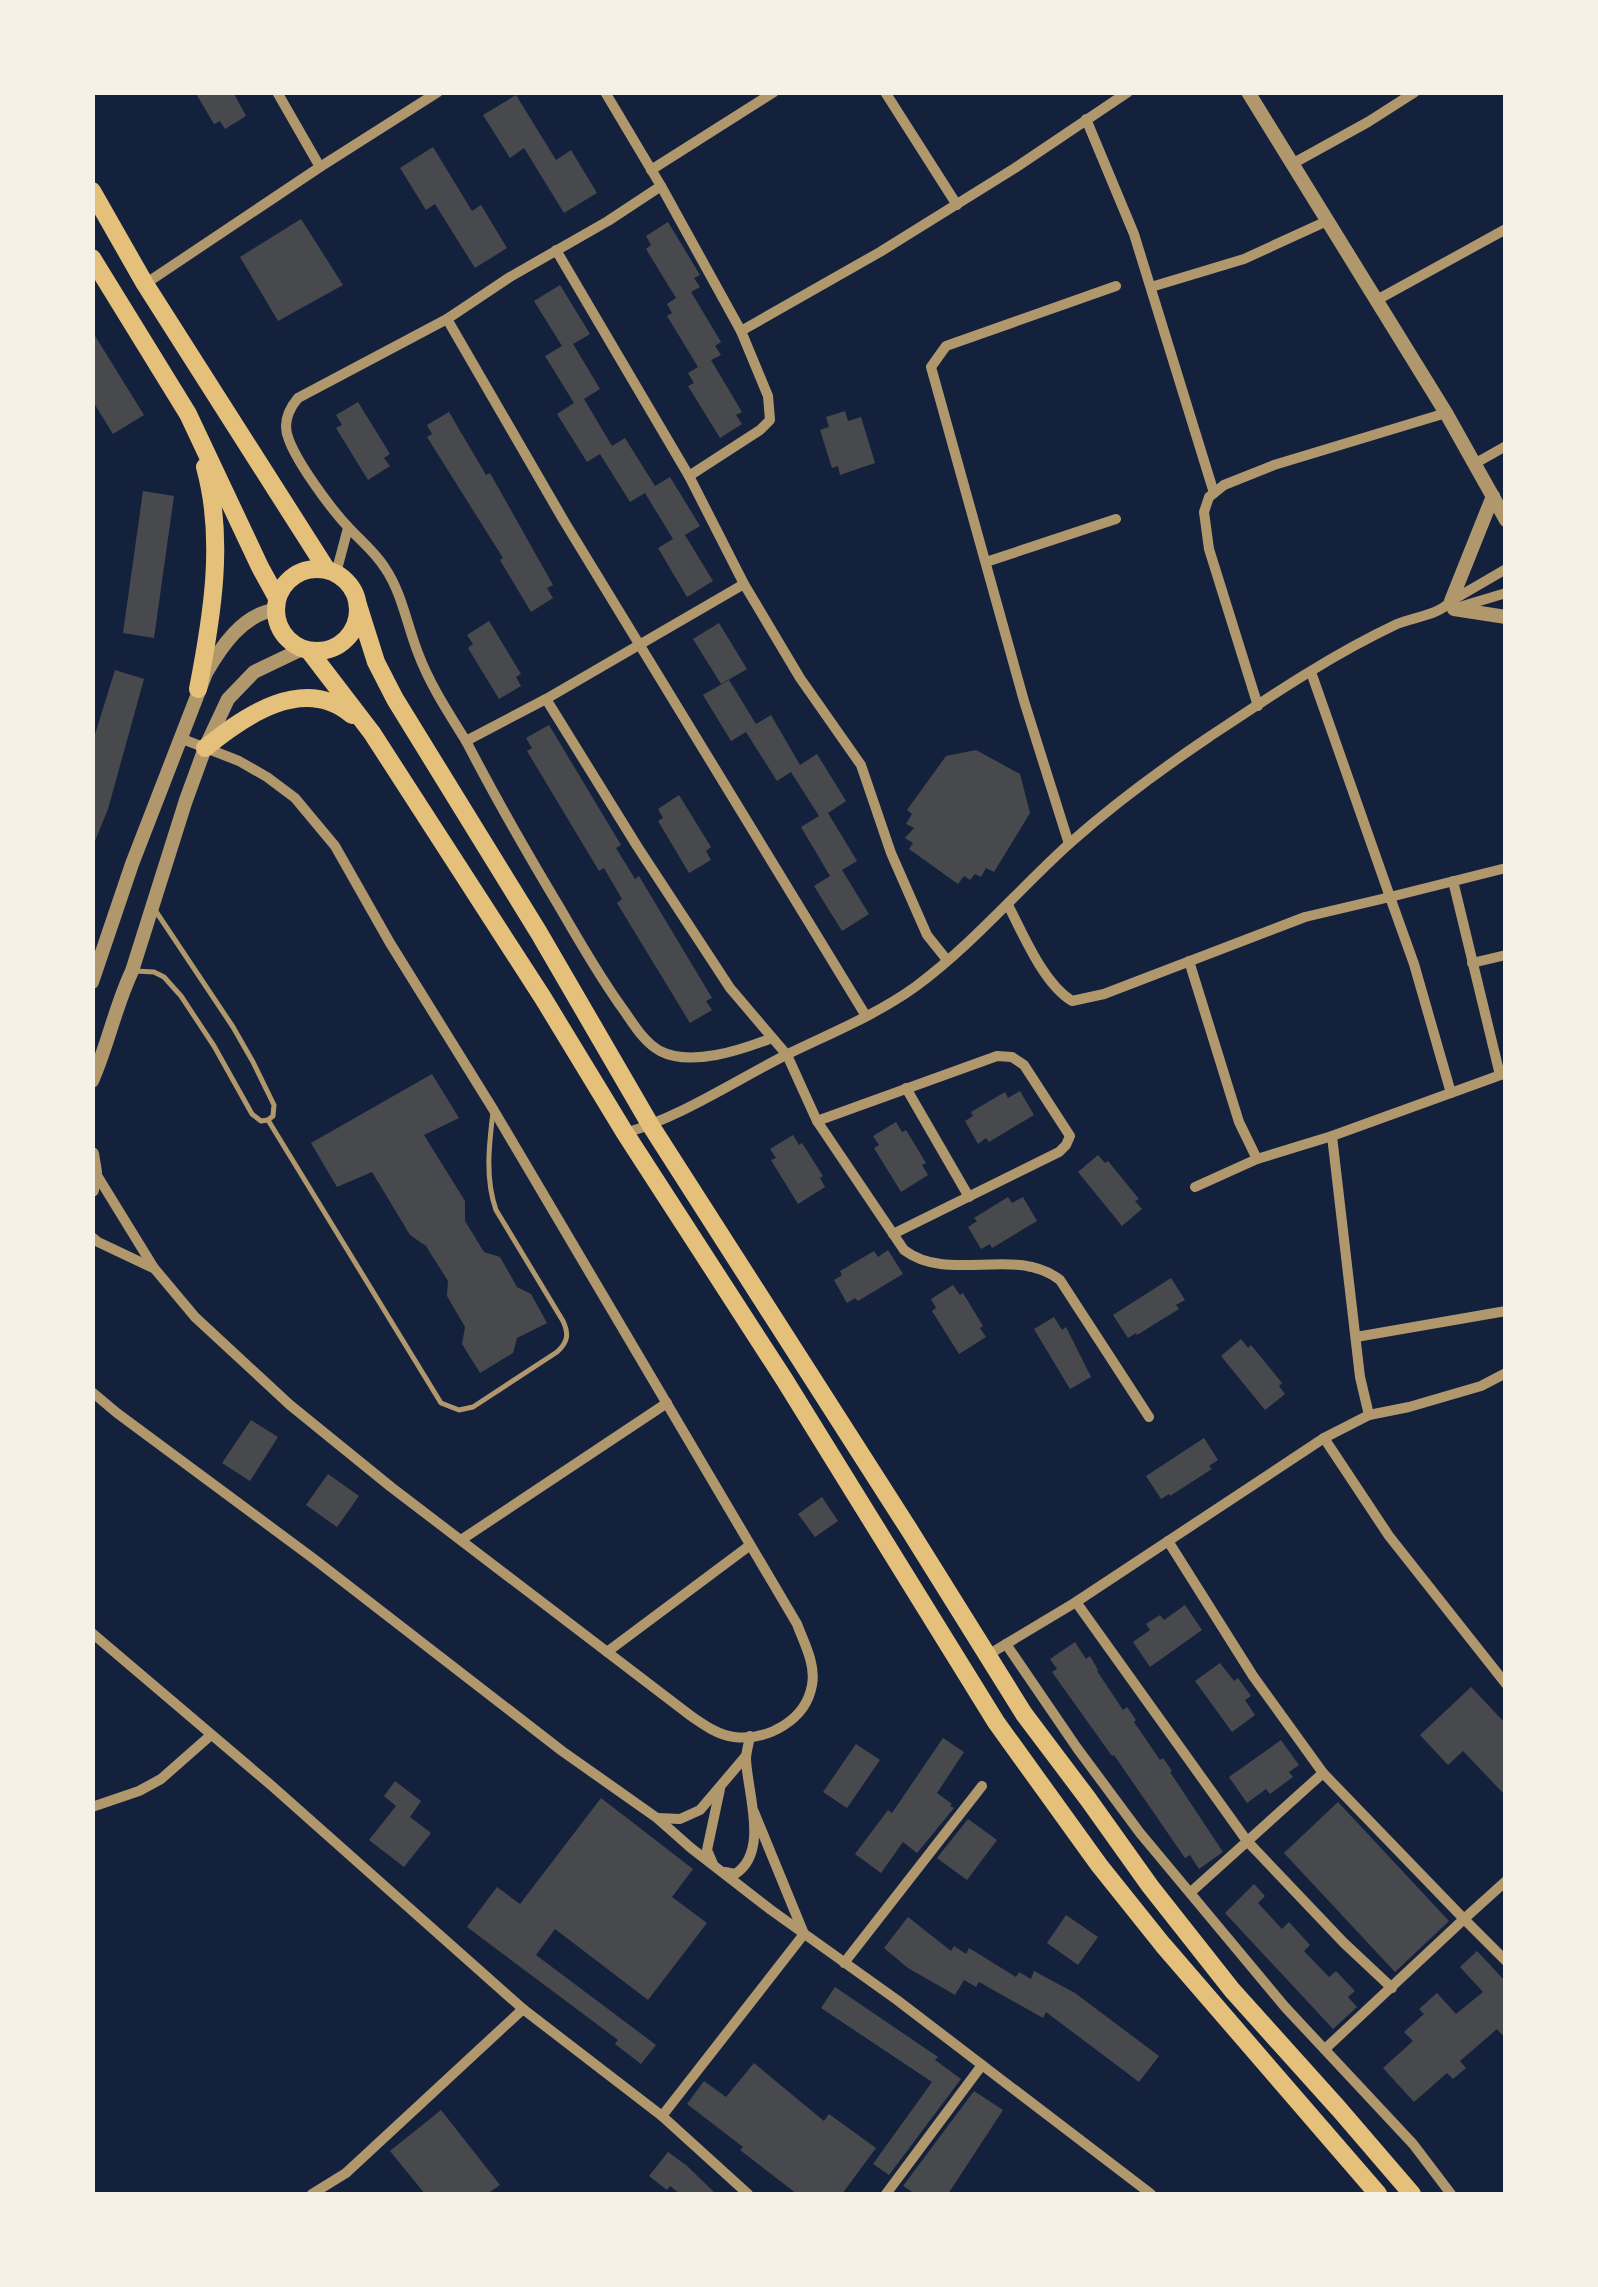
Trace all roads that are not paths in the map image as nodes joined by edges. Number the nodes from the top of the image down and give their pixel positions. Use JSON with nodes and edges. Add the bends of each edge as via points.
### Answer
{"nodes":[{"id":1,"x":278,"y":92,"type":"edge"},
{"id":2,"x":438,"y":92,"type":"edge"},
{"id":3,"x":606,"y":92,"type":"edge"},
{"id":4,"x":774,"y":92,"type":"edge"},
{"id":5,"x":885,"y":92,"type":"edge"},
{"id":6,"x":1128,"y":92,"type":"edge"},
{"id":7,"x":1248,"y":92,"type":"edge"},
{"id":8,"x":1415,"y":92,"type":"edge"},
{"id":9,"x":1086,"y":119,"type":"junction"},
{"id":10,"x":1292,"y":164,"type":"junction"},
{"id":11,"x":320,"y":166,"type":"junction"},
{"id":12,"x":652,"y":170,"type":"junction"},
{"id":13,"x":662,"y":186,"type":"junction"},
{"id":14,"x":92,"y":191,"type":"edge"},
{"id":15,"x":957,"y":205,"type":"junction"},
{"id":16,"x":1327,"y":221,"type":"junction"},
{"id":17,"x":1506,"y":229,"type":"edge"},
{"id":18,"x":556,"y":250,"type":"junction"},
{"id":19,"x":92,"y":258,"type":"edge"},
{"id":20,"x":145,"y":284,"type":"junction"},
{"id":21,"x":1116,"y":286,"type":"dead end"},
{"id":22,"x":1151,"y":287,"type":"junction"},
{"id":23,"x":1375,"y":301,"type":"junction"},
{"id":24,"x":447,"y":318,"type":"junction"},
{"id":25,"x":741,"y":331,"type":"junction"},
{"id":26,"x":1446,"y":413,"type":"junction"},
{"id":27,"x":188,"y":414,"type":"junction"},
{"id":28,"x":1506,"y":446,"type":"edge"},
{"id":29,"x":1474,"y":464,"type":"junction"},
{"id":30,"x":689,"y":476,"type":"junction"},
{"id":31,"x":1214,"y":493,"type":"junction"},
{"id":32,"x":1493,"y":496,"type":"junction"},
{"id":33,"x":1116,"y":519,"type":"dead end"},
{"id":34,"x":1506,"y":520,"type":"edge"},
{"id":35,"x":348,"y":528,"type":"junction"},
{"id":36,"x":986,"y":562,"type":"junction"},
{"id":37,"x":1506,"y":569,"type":"edge"},
{"id":38,"x":332,"y":571,"type":"junction"},
{"id":39,"x":744,"y":584,"type":"junction"},
{"id":40,"x":1506,"y":593,"type":"edge"},
{"id":41,"x":276,"y":604,"type":"junction"},
{"id":42,"x":358,"y":605,"type":"junction"},
{"id":43,"x":1450,"y":606,"type":"junction"},
{"id":44,"x":1506,"y":617,"type":"edge"},
{"id":45,"x":638,"y":644,"type":"junction"},
{"id":46,"x":306,"y":651,"type":"junction"},
{"id":47,"x":1311,"y":672,"type":"junction"},
{"id":48,"x":198,"y":689,"type":"junction"},
{"id":49,"x":546,"y":699,"type":"junction"},
{"id":50,"x":1258,"y":706,"type":"junction"},
{"id":51,"x":372,"y":733,"type":"junction"},
{"id":52,"x":180,"y":738,"type":"junction"},
{"id":53,"x":466,"y":740,"type":"junction"},
{"id":54,"x":205,"y":748,"type":"junction"},
{"id":55,"x":1069,"y":844,"type":"junction"},
{"id":56,"x":1506,"y":868,"type":"edge"},
{"id":57,"x":1452,"y":881,"type":"junction"},
{"id":58,"x":1390,"y":896,"type":"junction"},
{"id":59,"x":151,"y":905,"type":"junction"},
{"id":60,"x":1008,"y":905,"type":"junction"},
{"id":61,"x":1506,"y":955,"type":"edge"},
{"id":62,"x":947,"y":960,"type":"junction"},
{"id":63,"x":1189,"y":962,"type":"junction"},
{"id":64,"x":1472,"y":963,"type":"junction"},
{"id":65,"x":132,"y":971,"type":"junction"},
{"id":66,"x":92,"y":982,"type":"edge"},
{"id":67,"x":866,"y":1016,"type":"junction"},
{"id":68,"x":772,"y":1038,"type":"junction"},
{"id":69,"x":787,"y":1055,"type":"junction"},
{"id":70,"x":1503,"y":1074,"type":"edge"},
{"id":71,"x":92,"y":1081,"type":"edge"},
{"id":72,"x":906,"y":1088,"type":"junction"},
{"id":73,"x":1452,"y":1093,"type":"junction"},
{"id":74,"x":493,"y":1109,"type":"junction"},
{"id":75,"x":268,"y":1120,"type":"junction"},
{"id":76,"x":817,"y":1120,"type":"junction"},
{"id":77,"x":651,"y":1126,"type":"junction"},
{"id":78,"x":625,"y":1134,"type":"junction"},
{"id":79,"x":1332,"y":1136,"type":"junction"},
{"id":80,"x":92,"y":1154,"type":"edge"},
{"id":81,"x":1257,"y":1159,"type":"junction"},
{"id":82,"x":96,"y":1172,"type":"junction"},
{"id":83,"x":1195,"y":1187,"type":"dead end"},
{"id":84,"x":92,"y":1190,"type":"edge"},
{"id":85,"x":970,"y":1196,"type":"junction"},
{"id":86,"x":893,"y":1234,"type":"junction"},
{"id":87,"x":92,"y":1237,"type":"edge"},
{"id":88,"x":154,"y":1268,"type":"junction"},
{"id":89,"x":1506,"y":1311,"type":"edge"},
{"id":90,"x":1356,"y":1337,"type":"junction"},
{"id":91,"x":1506,"y":1373,"type":"edge"},
{"id":92,"x":92,"y":1392,"type":"edge"},
{"id":93,"x":667,"y":1403,"type":"junction"},
{"id":94,"x":1369,"y":1415,"type":"junction"},
{"id":95,"x":1150,"y":1417,"type":"dead end"},
{"id":96,"x":1324,"y":1438,"type":"junction"},
{"id":97,"x":460,"y":1540,"type":"junction"},
{"id":98,"x":1168,"y":1540,"type":"junction"},
{"id":99,"x":749,"y":1546,"type":"junction"},
{"id":100,"x":1076,"y":1602,"type":"junction"},
{"id":101,"x":92,"y":1633,"type":"edge"},
{"id":102,"x":1006,"y":1644,"type":"junction"},
{"id":103,"x":607,"y":1652,"type":"junction"},
{"id":104,"x":986,"y":1656,"type":"junction"},
{"id":105,"x":1506,"y":1684,"type":"edge"},
{"id":106,"x":212,"y":1735,"type":"junction"},
{"id":107,"x":750,"y":1736,"type":"junction"},
{"id":108,"x":745,"y":1757,"type":"junction"},
{"id":109,"x":1322,"y":1773,"type":"junction"},
{"id":110,"x":722,"y":1784,"type":"junction"},
{"id":111,"x":982,"y":1786,"type":"dead end"},
{"id":112,"x":92,"y":1807,"type":"edge"},
{"id":113,"x":754,"y":1812,"type":"junction"},
{"id":114,"x":657,"y":1818,"type":"junction"},
{"id":115,"x":1247,"y":1842,"type":"junction"},
{"id":116,"x":713,"y":1864,"type":"junction"},
{"id":117,"x":724,"y":1872,"type":"junction"},
{"id":118,"x":1506,"y":1881,"type":"edge"},
{"id":119,"x":1191,"y":1892,"type":"junction"},
{"id":120,"x":1464,"y":1919,"type":"junction"},
{"id":121,"x":804,"y":1934,"type":"junction"},
{"id":122,"x":1506,"y":1961,"type":"edge"},
{"id":123,"x":844,"y":1963,"type":"junction"},
{"id":124,"x":1392,"y":1988,"type":"junction"},
{"id":125,"x":523,"y":2009,"type":"junction"},
{"id":126,"x":1325,"y":2049,"type":"junction"},
{"id":127,"x":982,"y":2066,"type":"junction"},
{"id":128,"x":662,"y":2116,"type":"junction"},
{"id":129,"x":312,"y":2194,"type":"edge"},
{"id":130,"x":748,"y":2194,"type":"edge"},
{"id":131,"x":886,"y":2194,"type":"edge"},
{"id":132,"x":1151,"y":2194,"type":"edge"},
{"id":133,"x":1378,"y":2194,"type":"edge"},
{"id":134,"x":1412,"y":2194,"type":"edge"},
{"id":135,"x":1451,"y":2194,"type":"edge"}],
"edges":[{"from":1,"to":11,"type":"street"},
{"from":2,"to":11,"type":"street"},
{"from":3,"to":12,"type":"street"},
{"from":4,"to":12,"type":"street"},
{"from":5,"to":15,"type":"street"},
{"from":6,"to":9,"type":"street"},
{"from":7,"to":10,"type":"street"},
{"from":8,"to":10,"type":"street"},
{"from":9,"to":15,"type":"street"},
{"from":9,"to":22,"type":"street"},
{"from":10,"to":16,"type":"street"},
{"from":11,"to":20,"type":"street"},
{"from":12,"to":13,"type":"street"},
{"from":13,"to":18,"type":"street"},
{"from":13,"to":25,"type":"street"},
{"from":14,"to":20,"type":"highway"},
{"from":15,"to":25,"type":"street"},
{"from":16,"to":22,"type":"street","via":[[1244,259]]},
{"from":16,"to":23,"type":"street"},
{"from":17,"to":23,"type":"street"},
{"from":18,"to":24,"type":"street"},
{"from":18,"to":30,"type":"street"},
{"from":19,"to":27,"type":"highway"},
{"from":20,"to":38,"type":"highway"},
{"from":21,"to":36,"type":"street","via":[[946,346],[932,367]]},
{"from":22,"to":31,"type":"street"},
{"from":23,"to":26,"type":"street"},
{"from":24,"to":35,"type":"street","via":[[308,392],[286,416],[288,438]]},
{"from":24,"to":45,"type":"street"},
{"from":25,"to":30,"type":"street","via":[[768,396],[770,420]]},
{"from":26,"to":29,"type":"street"},
{"from":26,"to":31,"type":"street","via":[[1274,465]]},
{"from":27,"to":41,"type":"highway"},
{"from":27,"to":48,"type":"highway","via":[[208,476],[214,523],[212,610]]},
{"from":28,"to":29,"type":"street"},
{"from":29,"to":32,"type":"street"},
{"from":30,"to":39,"type":"street"},
{"from":31,"to":50,"type":"street","via":[[1204,512],[1208,549]]},
{"from":32,"to":34,"type":"street"},
{"from":32,"to":43,"type":"street"},
{"from":33,"to":36,"type":"street"},
{"from":35,"to":38,"type":"street"},
{"from":35,"to":53,"type":"street","via":[[387,570],[426,674]]},
{"from":36,"to":55,"type":"street"},
{"from":37,"to":43,"type":"street"},
{"from":38,"to":41,"type":"highway","via":[[302,571],[282,586]]},
{"from":38,"to":42,"type":"highway","via":[[350,584]]},
{"from":39,"to":45,"type":"street"},
{"from":39,"to":62,"type":"street","via":[[861,765],[927,935]]},
{"from":40,"to":43,"type":"street"},
{"from":41,"to":46,"type":"highway","via":[[282,634]]},
{"from":41,"to":48,"type":"street","via":[[236,632]]},
{"from":42,"to":46,"type":"highway","via":[[346,640],[323,652]]},
{"from":42,"to":77,"type":"highway","via":[[395,699]]},
{"from":43,"to":44,"type":"street"},
{"from":43,"to":47,"type":"street","via":[[1365,639]]},
{"from":45,"to":49,"type":"street"},
{"from":45,"to":67,"type":"street"},
{"from":46,"to":51,"type":"highway"},
{"from":46,"to":54,"type":"street","via":[[254,672],[228,700]]},
{"from":47,"to":50,"type":"street"},
{"from":47,"to":58,"type":"street"},
{"from":48,"to":52,"type":"street"},
{"from":49,"to":53,"type":"street"},
{"from":49,"to":68,"type":"street","via":[[730,988]]},
{"from":50,"to":55,"type":"street","via":[[1138,786]]},
{"from":51,"to":54,"type":"highway","via":[[337,704],[295,700],[252,713]]},
{"from":51,"to":78,"type":"highway"},
{"from":52,"to":54,"type":"street"},
{"from":52,"to":66,"type":"street"},
{"from":53,"to":68,"type":"street","via":[[506,818],[646,1042],[674,1056],[708,1056]]},
{"from":54,"to":59,"type":"street"},
{"from":54,"to":74,"type":"street","via":[[280,786],[335,846]]},
{"from":55,"to":60,"type":"street"},
{"from":56,"to":57,"type":"street"},
{"from":57,"to":58,"type":"street"},
{"from":57,"to":64,"type":"street"},
{"from":58,"to":63,"type":"street","via":[[1304,917]]},
{"from":58,"to":73,"type":"street"},
{"from":59,"to":65,"type":"street"},
{"from":59,"to":75,"type":"lane","via":[[253,1062],[274,1105]]},
{"from":60,"to":62,"type":"street"},
{"from":60,"to":63,"type":"street","via":[[1060,994],[1072,1001]]},
{"from":61,"to":64,"type":"street"},
{"from":62,"to":67,"type":"street"},
{"from":63,"to":81,"type":"street"},
{"from":64,"to":70,"type":"street"},
{"from":65,"to":71,"type":"street"},
{"from":65,"to":75,"type":"lane","via":[[164,977],[252,1114]]},
{"from":67,"to":69,"type":"street"},
{"from":68,"to":69,"type":"street"},
{"from":69,"to":76,"type":"street"},
{"from":69,"to":77,"type":"street"},
{"from":70,"to":73,"type":"street"},
{"from":72,"to":76,"type":"street"},
{"from":72,"to":85,"type":"street"},
{"from":72,"to":85,"type":"street","via":[[997,1056],[1012,1057],[1070,1136],[1059,1152]]},
{"from":73,"to":79,"type":"street"},
{"from":74,"to":75,"type":"lane","via":[[490,1193],[568,1334],[557,1352],[466,1410],[441,1403]]},
{"from":74,"to":93,"type":"street"},
{"from":76,"to":86,"type":"street"},
{"from":77,"to":78,"type":"street"},
{"from":77,"to":104,"type":"highway"},
{"from":78,"to":133,"type":"highway","via":[[1007,1738],[1098,1865]]},
{"from":79,"to":81,"type":"street"},
{"from":79,"to":90,"type":"street"},
{"from":80,"to":82,"type":"street"},
{"from":81,"to":83,"type":"street"},
{"from":82,"to":84,"type":"street"},
{"from":82,"to":88,"type":"street"},
{"from":85,"to":86,"type":"street"},
{"from":86,"to":95,"type":"street","via":[[914,1258],[933,1264],[1049,1272]]},
{"from":87,"to":88,"type":"street"},
{"from":88,"to":97,"type":"street","via":[[195,1317],[290,1406]]},
{"from":89,"to":90,"type":"street"},
{"from":90,"to":94,"type":"street"},
{"from":91,"to":94,"type":"street"},
{"from":92,"to":114,"type":"street"},
{"from":93,"to":97,"type":"street"},
{"from":93,"to":99,"type":"street"},
{"from":94,"to":96,"type":"street"},
{"from":96,"to":98,"type":"street"},
{"from":96,"to":105,"type":"street","via":[[1388,1536]]},
{"from":97,"to":103,"type":"street"},
{"from":98,"to":100,"type":"street"},
{"from":98,"to":109,"type":"street"},
{"from":99,"to":103,"type":"street"},
{"from":99,"to":107,"type":"street","via":[[796,1624],[813,1683],[804,1708],[790,1721]]},
{"from":100,"to":102,"type":"street"},
{"from":100,"to":115,"type":"street"},
{"from":101,"to":106,"type":"street"},
{"from":102,"to":104,"type":"street"},
{"from":102,"to":119,"type":"street","via":[[1140,1833]]},
{"from":103,"to":107,"type":"street","via":[[713,1730]]},
{"from":104,"to":134,"type":"highway","via":[[1232,1990]]},
{"from":106,"to":112,"type":"street","via":[[161,1780]]},
{"from":106,"to":125,"type":"street"},
{"from":107,"to":108,"type":"street"},
{"from":108,"to":110,"type":"street"},
{"from":108,"to":113,"type":"street"},
{"from":109,"to":115,"type":"street"},
{"from":109,"to":120,"type":"street"},
{"from":110,"to":114,"type":"street","via":[[700,1810],[680,1819]]},
{"from":110,"to":116,"type":"street","via":[[710,1831]]},
{"from":111,"to":123,"type":"street"},
{"from":113,"to":117,"type":"street","via":[[751,1856],[742,1870]]},
{"from":113,"to":121,"type":"street"},
{"from":114,"to":116,"type":"street"},
{"from":115,"to":119,"type":"street"},
{"from":115,"to":124,"type":"street"},
{"from":116,"to":117,"type":"street"},
{"from":117,"to":121,"type":"street"},
{"from":118,"to":120,"type":"street"},
{"from":119,"to":126,"type":"street"},
{"from":120,"to":122,"type":"street"},
{"from":120,"to":124,"type":"street"},
{"from":121,"to":123,"type":"street"},
{"from":121,"to":128,"type":"street"},
{"from":123,"to":127,"type":"street"},
{"from":124,"to":126,"type":"street"},
{"from":125,"to":128,"type":"street"},
{"from":125,"to":129,"type":"street","via":[[346,2173]]},
{"from":126,"to":135,"type":"street"},
{"from":127,"to":131,"type":"street"},
{"from":127,"to":132,"type":"street"},
{"from":128,"to":130,"type":"street"}]}
